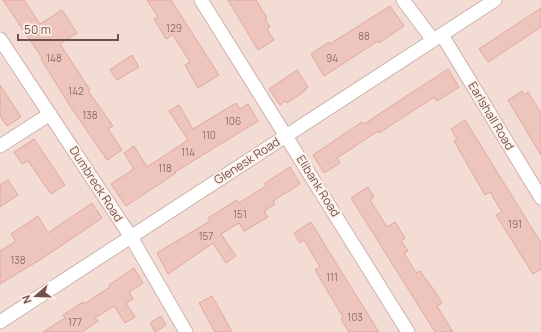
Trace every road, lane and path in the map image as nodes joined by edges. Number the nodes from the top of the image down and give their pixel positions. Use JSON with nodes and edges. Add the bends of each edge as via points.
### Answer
{"nodes":[{"id":1,"x":201,"y":0,"type":"edge"},
{"id":2,"x":403,"y":0,"type":"edge"},
{"id":3,"x":495,"y":0,"type":"edge"},
{"id":4,"x":437,"y":37,"type":"junction"},
{"id":5,"x":0,"y":39,"type":"edge"},
{"id":6,"x":50,"y":114,"type":"junction"},
{"id":7,"x":286,"y":135,"type":"junction"},
{"id":8,"x":0,"y":146,"type":"edge"},
{"id":9,"x":541,"y":198,"type":"edge"},
{"id":10,"x":131,"y":237,"type":"junction"},
{"id":11,"x":0,"y":322,"type":"edge"},
{"id":12,"x":186,"y":332,"type":"edge"},
{"id":13,"x":408,"y":332,"type":"edge"}],
"edges":[{"from":1,"to":7,"type":"street","name":"Elibank Road"},
{"from":2,"to":4,"type":"street","name":"Earlshall Road"},
{"from":3,"to":4,"type":"street","name":"Glenesk Road"},
{"from":4,"to":7,"type":"street","name":"Glenesk Road"},
{"from":4,"to":9,"type":"street","name":"Earlshall Road"},
{"from":5,"to":6,"type":"street","name":"Dumbreck Road"},
{"from":6,"to":8,"type":"street"},
{"from":6,"to":10,"type":"street","name":"Dumbreck Road"},
{"from":7,"to":10,"type":"street","name":"Glenesk Road"},
{"from":7,"to":13,"type":"street","name":"Elibank Road"},
{"from":10,"to":11,"type":"street","name":"Glenesk Road"},
{"from":10,"to":12,"type":"street","name":"Dumbreck Road"}]}
